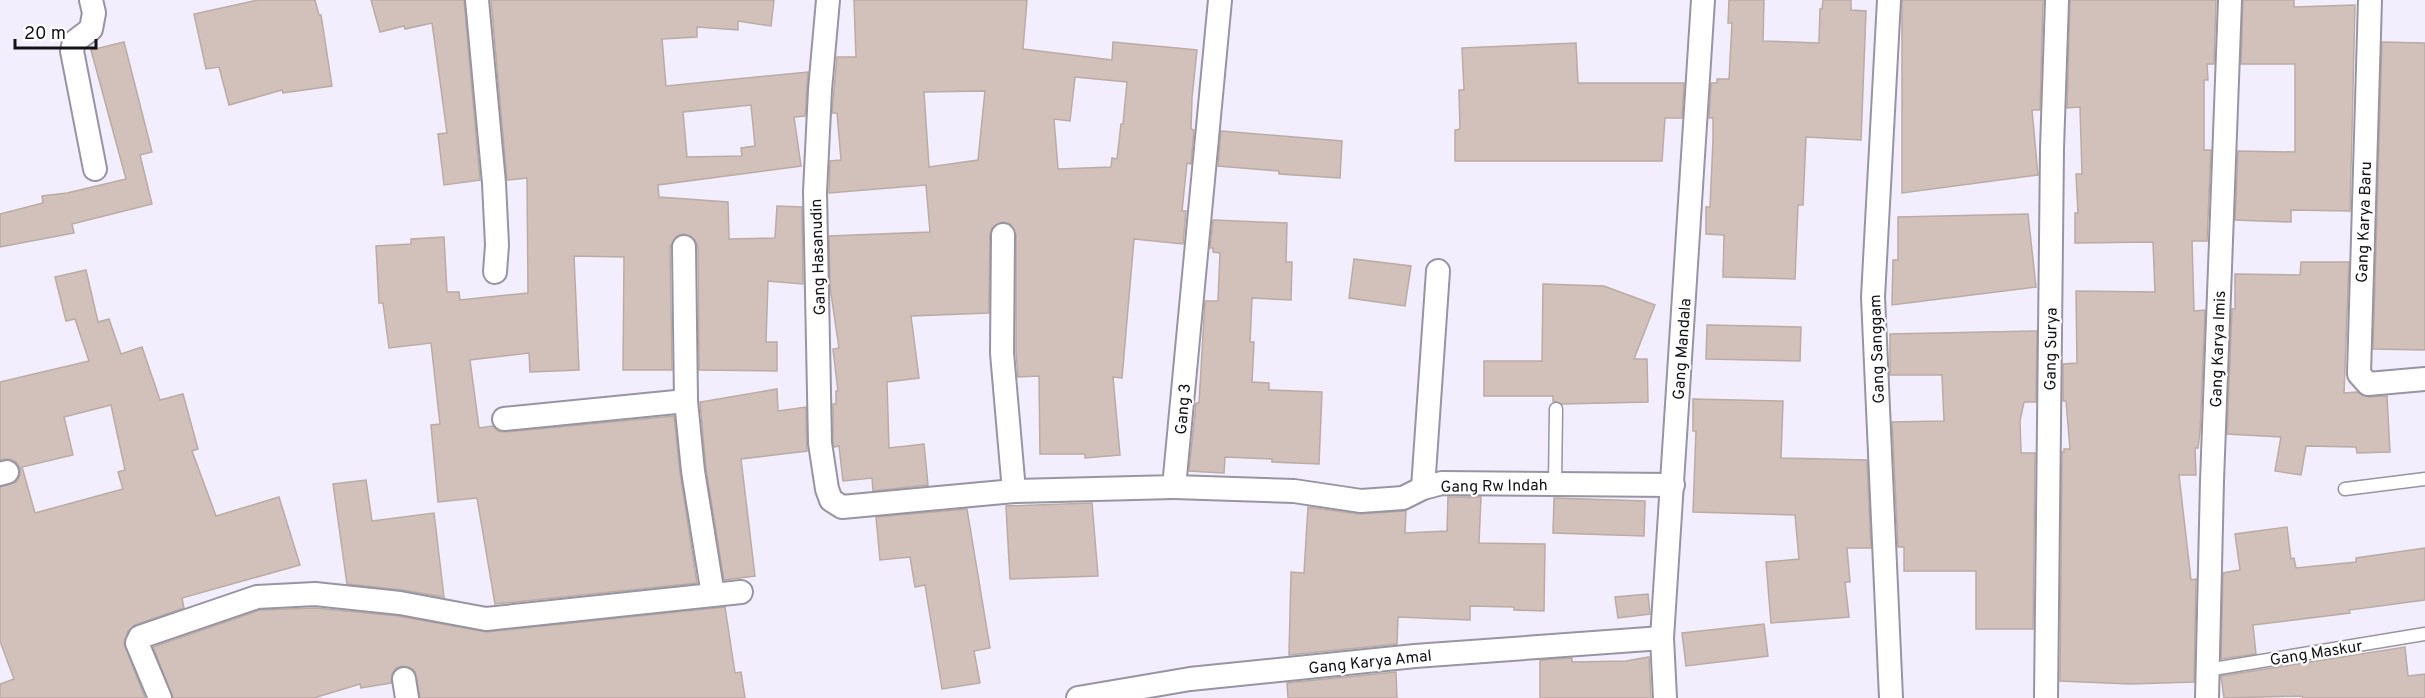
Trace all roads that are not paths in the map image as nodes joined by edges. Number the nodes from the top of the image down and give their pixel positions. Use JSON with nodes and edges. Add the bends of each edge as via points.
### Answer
{"nodes":[{"id":1,"x":477,"y":0,"type":"edge"},
{"id":2,"x":828,"y":0,"type":"edge"},
{"id":3,"x":1220,"y":0,"type":"edge"},
{"id":4,"x":1703,"y":0,"type":"edge"},
{"id":5,"x":1889,"y":0,"type":"edge"},
{"id":6,"x":2057,"y":0,"type":"edge"},
{"id":7,"x":2230,"y":0,"type":"edge"},
{"id":8,"x":2370,"y":0,"type":"edge"},
{"id":9,"x":93,"y":7,"type":"edge"},
{"id":10,"x":94,"y":169,"type":"dead end"},
{"id":11,"x":1003,"y":235,"type":"dead end"},
{"id":12,"x":684,"y":247,"type":"dead end"},
{"id":13,"x":1438,"y":271,"type":"dead end"},
{"id":14,"x":495,"y":272,"type":"dead end"},
{"id":15,"x":2425,"y":379,"type":"edge"},
{"id":16,"x":686,"y":401,"type":"junction"},
{"id":17,"x":1556,"y":409,"type":"dead end"},
{"id":18,"x":504,"y":419,"type":"dead end"},
{"id":19,"x":2425,"y":479,"type":"edge"},
{"id":20,"x":1555,"y":484,"type":"junction"},
{"id":21,"x":1672,"y":485,"type":"junction"},
{"id":22,"x":1174,"y":487,"type":"junction"},
{"id":23,"x":1423,"y":488,"type":"junction"},
{"id":24,"x":2345,"y":489,"type":"dead end"},
{"id":25,"x":1014,"y":492,"type":"junction"},
{"id":26,"x":741,"y":592,"type":"dead end"},
{"id":27,"x":713,"y":595,"type":"junction"},
{"id":28,"x":2425,"y":634,"type":"edge"},
{"id":29,"x":1662,"y":638,"type":"junction"},
{"id":30,"x":2207,"y":670,"type":"junction"},
{"id":31,"x":160,"y":698,"type":"edge"},
{"id":32,"x":1078,"y":698,"type":"edge"},
{"id":33,"x":1665,"y":698,"type":"edge"},
{"id":34,"x":1891,"y":698,"type":"edge"},
{"id":35,"x":2046,"y":698,"type":"edge"},
{"id":36,"x":2207,"y":698,"type":"edge"}],
"edges":[{"from":1,"to":14,"type":"street","via":[[494,183]]},
{"from":2,"to":25,"type":"street","name":"Gang Hasanudin","via":[[815,192],[820,443],[831,500],[842,507]]},
{"from":3,"to":22,"type":"street","name":"Gang 3"},
{"from":4,"to":21,"type":"street","name":"Gang Mandala"},
{"from":5,"to":34,"type":"street","name":"Gang Sanggam","via":[[1873,297]]},
{"from":6,"to":35,"type":"street","name":"Gang Surya"},
{"from":7,"to":30,"type":"street","name":"Gang Karya Imis"},
{"from":8,"to":15,"type":"street","name":"Gang Karya Baru","via":[[2359,374],[2368,384]]},
{"from":9,"to":10,"type":"street","via":[[91,29],[74,42],[72,51]]},
{"from":11,"to":25,"type":"street","via":[[1002,353]]},
{"from":12,"to":16,"type":"street"},
{"from":13,"to":23,"type":"street"},
{"from":16,"to":18,"type":"street"},
{"from":16,"to":27,"type":"street"},
{"from":17,"to":20,"type":"lane"},
{"from":19,"to":24,"type":"lane"},
{"from":20,"to":21,"type":"street","name":"Gang Rw Indah"},
{"from":20,"to":23,"type":"street","name":"Gang Rw Indah","via":[[1442,483]]},
{"from":21,"to":29,"type":"street","name":"Gang Mandala"},
{"from":22,"to":23,"type":"street","name":"Gang Rw Indah","via":[[1294,491],[1361,501],[1403,498]]},
{"from":22,"to":25,"type":"street"},
{"from":26,"to":27,"type":"street"},
{"from":27,"to":31,"type":"street","via":[[486,619],[400,603],[315,594],[257,597],[140,637],[137,643]]},
{"from":28,"to":30,"type":"lane","name":"Gang Maskur"},
{"from":29,"to":32,"type":"street","name":"Gang Karya Amal","via":[[1416,656],[1190,679]]},
{"from":29,"to":33,"type":"street","name":"Gang Mandala"},
{"from":30,"to":36,"type":"street","name":"Gang Karya Imis"}]}
